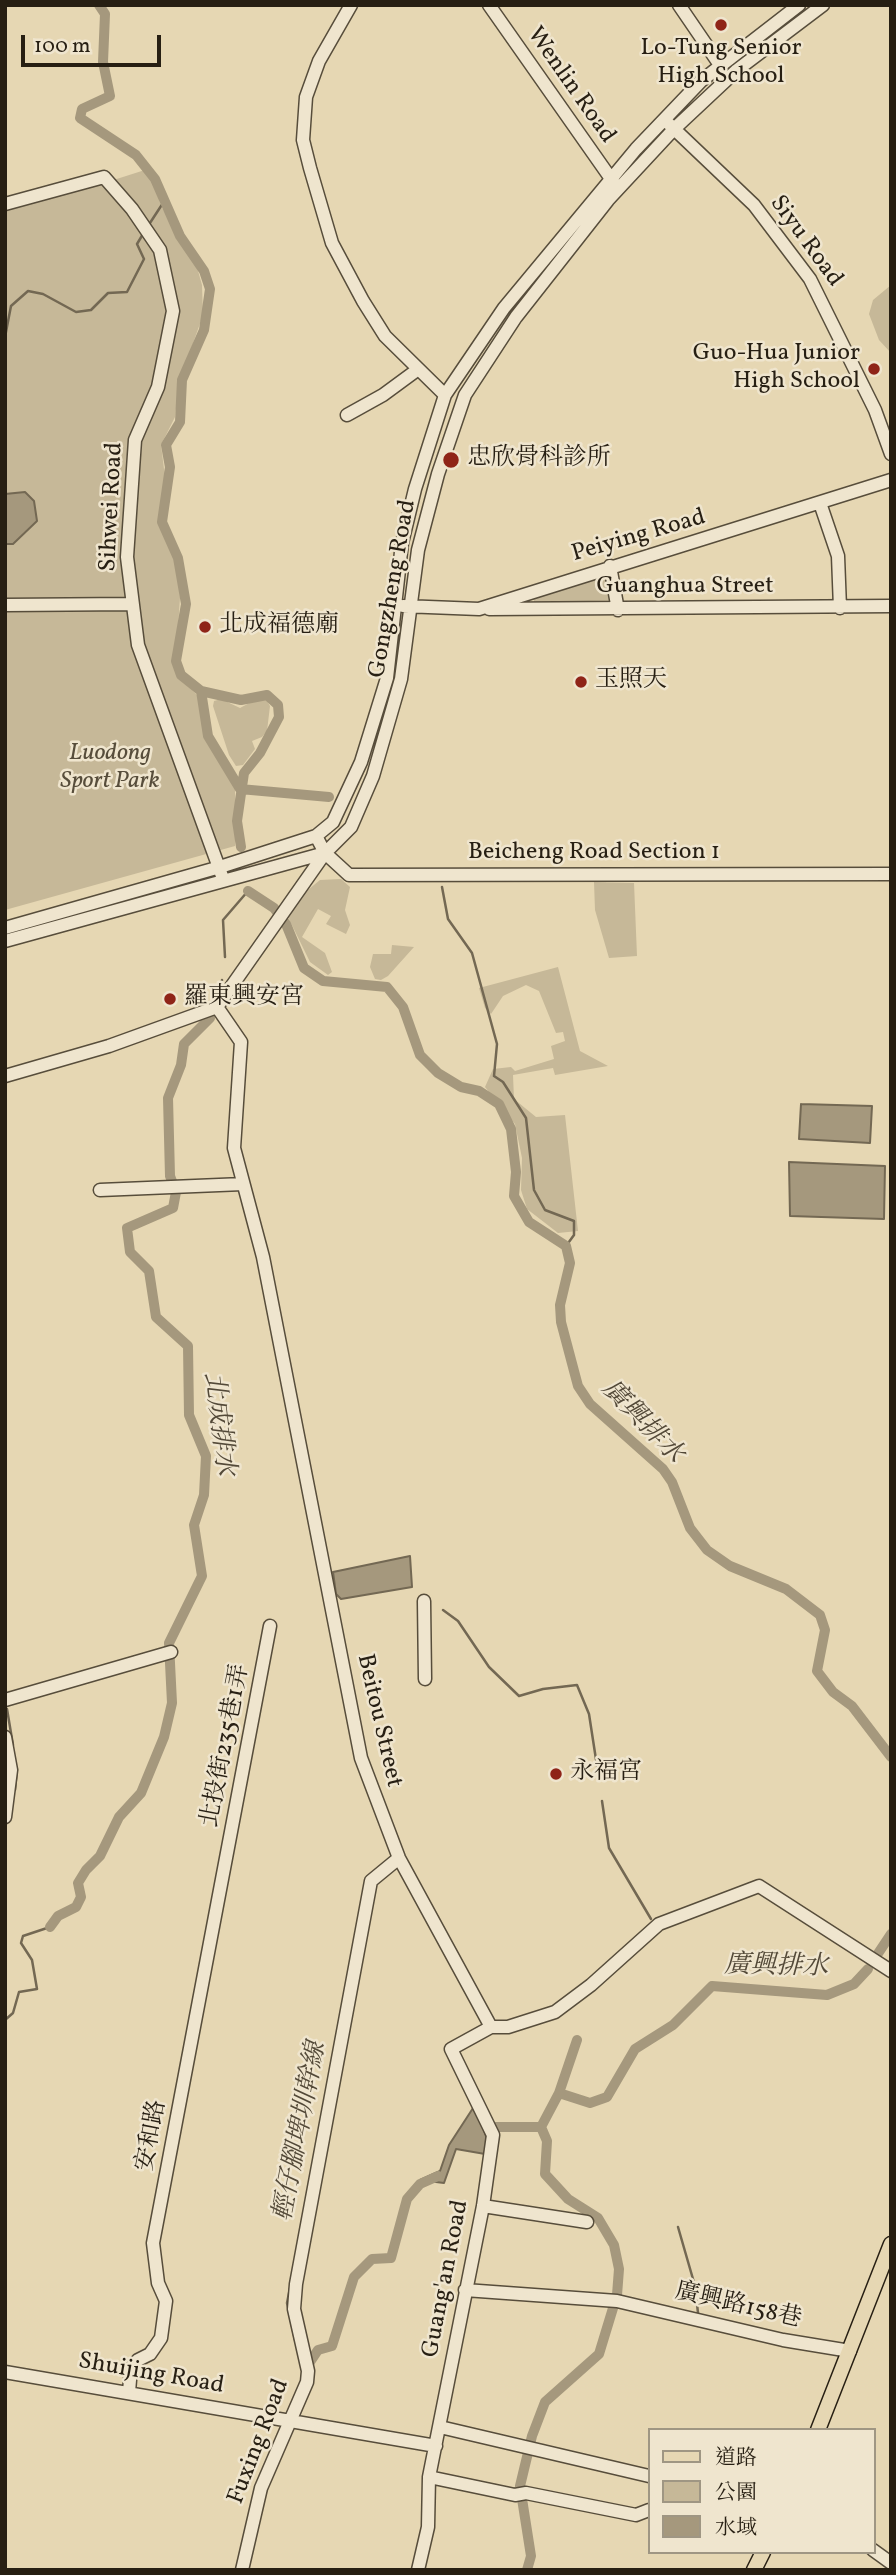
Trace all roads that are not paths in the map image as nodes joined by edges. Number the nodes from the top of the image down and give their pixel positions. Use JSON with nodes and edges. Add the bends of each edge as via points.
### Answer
{"nodes":[{"id":1,"x":489,"y":5,"type":"edge"},
{"id":2,"x":679,"y":5,"type":"edge"},
{"id":3,"x":799,"y":5,"type":"edge"},
{"id":4,"x":346,"y":7,"type":"edge"},
{"id":5,"x":814,"y":8,"type":"edge"},
{"id":6,"x":720,"y":65,"type":"junction"},
{"id":7,"x":664,"y":118,"type":"junction"},
{"id":8,"x":674,"y":129,"type":"junction"},
{"id":9,"x":609,"y":179,"type":"junction"},
{"id":10,"x":619,"y":189,"type":"junction"},
{"id":11,"x":5,"y":204,"type":"edge"},
{"id":12,"x":417,"y":370,"type":"junction"},
{"id":13,"x":445,"y":395,"type":"junction"},
{"id":14,"x":347,"y":415,"type":"dead end"},
{"id":15,"x":891,"y":454,"type":"edge"},
{"id":16,"x":891,"y":481,"type":"edge"},
{"id":17,"x":820,"y":503,"type":"junction"},
{"id":18,"x":610,"y":566,"type":"junction"},
{"id":19,"x":132,"y":604,"type":"junction"},
{"id":20,"x":5,"y":606,"type":"edge"},
{"id":21,"x":395,"y":606,"type":"junction"},
{"id":22,"x":410,"y":606,"type":"junction"},
{"id":23,"x":891,"y":606,"type":"edge"},
{"id":24,"x":840,"y":608,"type":"junction"},
{"id":25,"x":479,"y":609,"type":"junction"},
{"id":26,"x":618,"y":610,"type":"junction"},
{"id":27,"x":316,"y":836,"type":"junction"},
{"id":28,"x":325,"y":853,"type":"junction"},
{"id":29,"x":220,"y":867,"type":"junction"},
{"id":30,"x":891,"y":874,"type":"edge"},
{"id":31,"x":223,"y":881,"type":"junction"},
{"id":32,"x":5,"y":928,"type":"edge"},
{"id":33,"x":5,"y":941,"type":"edge"},
{"id":34,"x":217,"y":1007,"type":"junction"},
{"id":35,"x":5,"y":1076,"type":"edge"},
{"id":36,"x":243,"y":1184,"type":"junction"},
{"id":37,"x":100,"y":1190,"type":"dead end"},
{"id":38,"x":424,"y":1601,"type":"dead end"},
{"id":39,"x":270,"y":1626,"type":"dead end"},
{"id":40,"x":167,"y":1653,"type":"dead end"},
{"id":41,"x":425,"y":1679,"type":"dead end"},
{"id":42,"x":5,"y":1700,"type":"edge"},
{"id":43,"x":5,"y":1737,"type":"edge"},
{"id":44,"x":5,"y":1817,"type":"edge"},
{"id":45,"x":398,"y":1858,"type":"junction"},
{"id":46,"x":224,"y":1874,"type":"joint"},
{"id":47,"x":891,"y":1971,"type":"edge"},
{"id":48,"x":491,"y":2027,"type":"junction"},
{"id":49,"x":483,"y":2206,"type":"junction"},
{"id":50,"x":587,"y":2222,"type":"dead end"},
{"id":51,"x":891,"y":2245,"type":"edge"},
{"id":52,"x":465,"y":2290,"type":"junction"},
{"id":53,"x":850,"y":2351,"type":"junction"},
{"id":54,"x":5,"y":2372,"type":"edge"},
{"id":55,"x":130,"y":2392,"type":"junction"},
{"id":56,"x":290,"y":2420,"type":"junction"},
{"id":57,"x":440,"y":2427,"type":"junction"},
{"id":58,"x":819,"y":2428,"type":"edge"},
{"id":59,"x":436,"y":2446,"type":"junction"},
{"id":60,"x":648,"y":2476,"type":"edge"},
{"id":61,"x":429,"y":2477,"type":"junction"},
{"id":62,"x":648,"y":2511,"type":"edge"},
{"id":63,"x":875,"y":2551,"type":"edge"},
{"id":64,"x":762,"y":2554,"type":"edge"},
{"id":65,"x":891,"y":2563,"type":"edge"},
{"id":66,"x":242,"y":2570,"type":"edge"},
{"id":67,"x":418,"y":2570,"type":"edge"},
{"id":68,"x":754,"y":2570,"type":"edge"}],
"edges":[{"from":1,"to":9,"type":"street","name":"Wenlin Road"},
{"from":2,"to":6,"type":"street"},
{"from":3,"to":6,"type":"street","name":"Gongzheng Road"},
{"from":4,"to":12,"type":"street","via":[[306,97],[303,140],[331,243],[385,336]]},
{"from":5,"to":8,"type":"street","name":"Gongzheng Road"},
{"from":6,"to":7,"type":"street","name":"Gongzheng Road"},
{"from":7,"to":8,"type":"street","name":"Siyu Road"},
{"from":7,"to":9,"type":"street","name":"Gongzheng Road"},
{"from":8,"to":10,"type":"street","name":"Gongzheng Road"},
{"from":8,"to":15,"type":"street","name":"Siyu Road","via":[[754,205],[818,291]]},
{"from":9,"to":10,"type":"street","name":"Wenlin Road"},
{"from":9,"to":13,"type":"street","name":"Gongzheng Road","via":[[478,342]]},
{"from":10,"to":22,"type":"street","name":"Gongzheng Road","via":[[516,317],[465,395],[418,550]]},
{"from":11,"to":19,"type":"street","name":"Sihwei Road","via":[[104,177],[160,250],[173,311],[158,387],[135,440],[127,557]]},
{"from":12,"to":13,"type":"street"},
{"from":12,"to":14,"type":"street"},
{"from":13,"to":21,"type":"street","name":"Gongzheng Road","via":[[412,500]]},
{"from":16,"to":17,"type":"street","name":"Peiying Road"},
{"from":17,"to":18,"type":"street","name":"Peiying Road"},
{"from":17,"to":24,"type":"street","via":[[838,556]]},
{"from":18,"to":25,"type":"street","name":"Peiying Road"},
{"from":18,"to":26,"type":"street"},
{"from":19,"to":20,"type":"street"},
{"from":19,"to":29,"type":"street","name":"Sihwei Road","via":[[138,645]]},
{"from":21,"to":22,"type":"street","name":"Peiying Road"},
{"from":21,"to":27,"type":"street","name":"Gongzheng Road","via":[[387,678],[361,762],[333,822]]},
{"from":22,"to":25,"type":"street","name":"Peiying Road"},
{"from":22,"to":28,"type":"street","name":"Gongzheng Road","via":[[401,679],[363,804],[351,827]]},
{"from":23,"to":24,"type":"street","name":"Guanghua Street"},
{"from":24,"to":26,"type":"street","name":"Guanghua Street"},
{"from":25,"to":26,"type":"street","name":"Guanghua Street"},
{"from":27,"to":28,"type":"street","name":"Beicheng Road Section 1"},
{"from":27,"to":29,"type":"street"},
{"from":28,"to":30,"type":"street","name":"Beicheng Road Section 1","via":[[349,875]]},
{"from":28,"to":31,"type":"street","name":"Gongzheng Road"},
{"from":28,"to":34,"type":"street"},
{"from":29,"to":31,"type":"street","name":"Sihwei Road"},
{"from":29,"to":32,"type":"street"},
{"from":31,"to":33,"type":"street","name":"Gongzheng Road"},
{"from":34,"to":35,"type":"street","via":[[109,1046]]},
{"from":34,"to":36,"type":"street","name":"Beitou Street","via":[[241,1042],[234,1148]]},
{"from":36,"to":37,"type":"street"},
{"from":36,"to":45,"type":"street","name":"Beitou Street","via":[[263,1257],[361,1758]]},
{"from":38,"to":41,"type":"street"},
{"from":39,"to":46,"type":"street","name":"北投街235巷1弄"},
{"from":40,"to":42,"type":"street"},
{"from":43,"to":44,"type":"street","via":[[11,1770]]},
{"from":45,"to":48,"type":"street","name":"Beitou Street"},
{"from":45,"to":56,"type":"street","name":"Fuxing Road","via":[[371,1881],[296,2284],[294,2309],[308,2371]]},
{"from":46,"to":55,"type":"street","name":"安和路","via":[[153,2243],[156,2273],[166,2301],[161,2338],[150,2354],[131,2368]]},
{"from":47,"to":48,"type":"street","via":[[759,1886],[659,1924],[555,2012],[508,2027]]},
{"from":48,"to":49,"type":"street","name":"Guang'an Road","via":[[451,2049],[493,2135]]},
{"from":49,"to":50,"type":"street"},
{"from":49,"to":52,"type":"street","name":"Guang'an Road"},
{"from":51,"to":53,"type":"main road"},
{"from":52,"to":53,"type":"street","name":"廣興路158巷","via":[[612,2300]]},
{"from":52,"to":57,"type":"street","name":"Guang'an Road"},
{"from":53,"to":58,"type":"main road"},
{"from":54,"to":55,"type":"street","name":"Shuijing Road"},
{"from":55,"to":56,"type":"street","name":"Shuijing Road"},
{"from":56,"to":59,"type":"street","name":"Shuijing Road"},
{"from":56,"to":66,"type":"street","name":"Fuxing Road","via":[[261,2488]]},
{"from":57,"to":59,"type":"street","name":"Guang'an Road"},
{"from":57,"to":60,"type":"street"},
{"from":59,"to":61,"type":"street","name":"Guang'an Road"},
{"from":61,"to":62,"type":"street","via":[[636,2515]]},
{"from":61,"to":67,"type":"street","name":"Guang'an Road","via":[[428,2528]]},
{"from":63,"to":65,"type":"street"},
{"from":64,"to":68,"type":"main road"}]}
